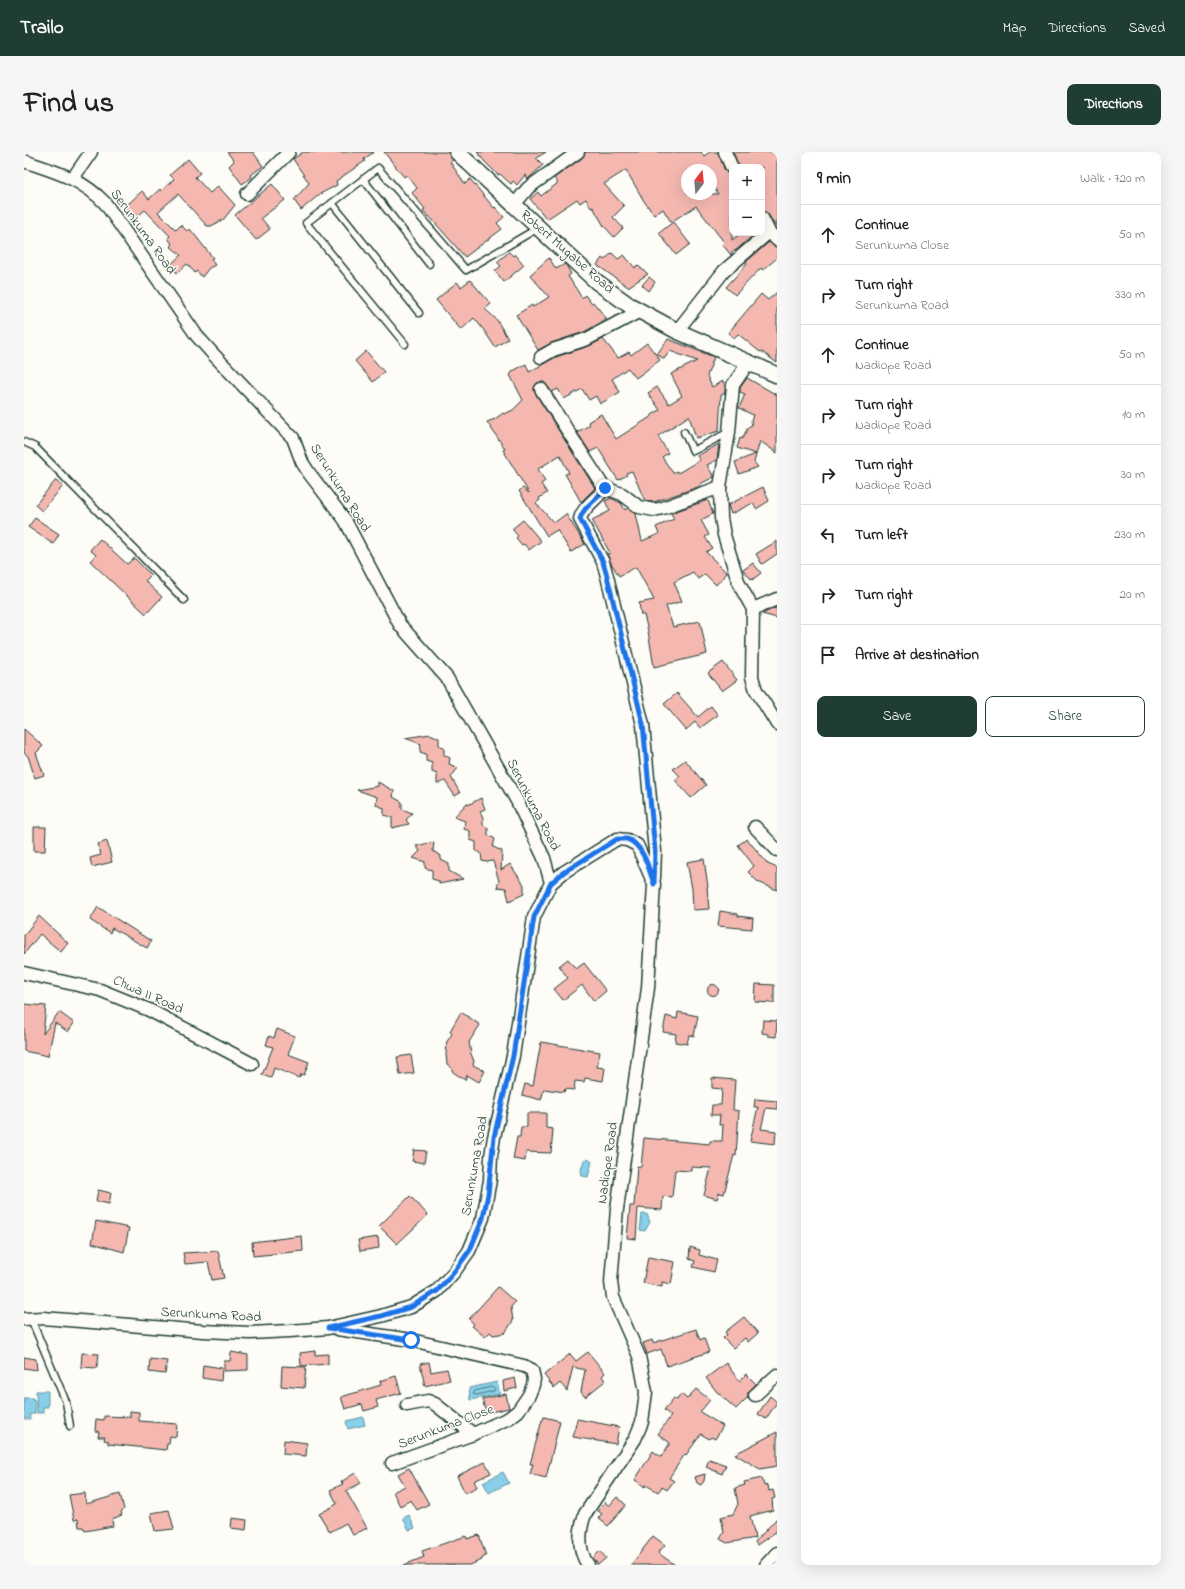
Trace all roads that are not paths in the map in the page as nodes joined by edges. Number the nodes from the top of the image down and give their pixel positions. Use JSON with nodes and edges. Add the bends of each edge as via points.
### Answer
{"nodes":[{"id":1,"x":91,"y":152,"type":"edge"},
{"id":2,"x":289,"y":152,"type":"edge"},
{"id":3,"x":457,"y":152,"type":"edge"},
{"id":4,"x":578,"y":152,"type":"edge"},
{"id":5,"x":725,"y":152,"type":"edge"},
{"id":6,"x":24,"y":161,"type":"edge"},
{"id":7,"x":730,"y":164,"type":"edge"},
{"id":8,"x":73,"y":178,"type":"junction"},
{"id":9,"x":363,"y":179,"type":"junction"},
{"id":10,"x":247,"y":194,"type":"dead end"},
{"id":11,"x":332,"y":203,"type":"junction"},
{"id":12,"x":514,"y":205,"type":"junction"},
{"id":13,"x":765,"y":223,"type":"edge"},
{"id":14,"x":539,"y":228,"type":"junction"},
{"id":15,"x":773,"y":236,"type":"edge"},
{"id":16,"x":429,"y":264,"type":"dead end"},
{"id":17,"x":640,"y":311,"type":"junction"},
{"id":18,"x":419,"y":313,"type":"dead end"},
{"id":19,"x":677,"y":331,"type":"junction"},
{"id":20,"x":406,"y":344,"type":"dead end"},
{"id":21,"x":541,"y":358,"type":"dead end"},
{"id":22,"x":748,"y":363,"type":"junction"},
{"id":23,"x":777,"y":375,"type":"edge"},
{"id":24,"x":541,"y":390,"type":"dead end"},
{"id":25,"x":684,"y":432,"type":"dead end"},
{"id":26,"x":729,"y":432,"type":"junction"},
{"id":27,"x":24,"y":442,"type":"edge"},
{"id":28,"x":720,"y":487,"type":"junction"},
{"id":29,"x":605,"y":488,"type":"junction"},
{"id":30,"x":777,"y":599,"type":"edge"},
{"id":31,"x":184,"y":600,"type":"dead end"},
{"id":32,"x":754,"y":609,"type":"junction"},
{"id":33,"x":777,"y":724,"type":"edge"},
{"id":34,"x":756,"y":827,"type":"dead end"},
{"id":35,"x":777,"y":850,"type":"edge"},
{"id":36,"x":551,"y":883,"type":"junction"},
{"id":37,"x":654,"y":884,"type":"junction"},
{"id":38,"x":24,"y":973,"type":"edge"},
{"id":39,"x":252,"y":1064,"type":"dead end"},
{"id":40,"x":28,"y":1319,"type":"edge"},
{"id":41,"x":328,"y":1328,"type":"junction"},
{"id":42,"x":777,"y":1375,"type":"edge"},
{"id":43,"x":755,"y":1395,"type":"dead end"},
{"id":44,"x":407,"y":1405,"type":"dead end"},
{"id":45,"x":70,"y":1426,"type":"dead end"},
{"id":46,"x":473,"y":1434,"type":"junction"},
{"id":47,"x":392,"y":1463,"type":"dead end"},
{"id":48,"x":777,"y":1553,"type":"edge"},
{"id":49,"x":588,"y":1565,"type":"edge"},
{"id":50,"x":766,"y":1565,"type":"edge"}],
"edges":[{"from":1,"to":8,"type":"street"},
{"from":2,"to":10,"type":"street"},
{"from":3,"to":12,"type":"street","name":"Robert Mugabe Road"},
{"from":4,"to":12,"type":"street","via":[[528,188]]},
{"from":5,"to":7,"type":"street"},
{"from":6,"to":8,"type":"street","name":"Serunkuma Road"},
{"from":8,"to":36,"type":"street","name":"Serunkuma Road","via":[[93,190],[105,203],[197,336],[293,438],[302,462],[345,520],[400,625],[447,678],[517,802],[544,858]]},
{"from":9,"to":11,"type":"lane"},
{"from":9,"to":14,"type":"lane","via":[[378,168],[466,270]]},
{"from":9,"to":16,"type":"lane"},
{"from":11,"to":18,"type":"lane"},
{"from":11,"to":20,"type":"lane","via":[[306,223]]},
{"from":12,"to":14,"type":"street","name":"Robert Mugabe Road"},
{"from":13,"to":15,"type":"street"},
{"from":14,"to":17,"type":"street","name":"Robert Mugabe Road","via":[[596,282]]},
{"from":15,"to":19,"type":"street","via":[[724,271]]},
{"from":17,"to":19,"type":"street","name":"Robert Mugabe Road"},
{"from":17,"to":21,"type":"street","via":[[587,339],[553,350]]},
{"from":19,"to":22,"type":"street","name":"Robert Mugabe Road"},
{"from":22,"to":23,"type":"street","name":"Robert Mugabe Road"},
{"from":22,"to":26,"type":"street","via":[[733,385]]},
{"from":24,"to":29,"type":"street"},
{"from":25,"to":26,"type":"lane","via":[[693,452]]},
{"from":26,"to":28,"type":"street"},
{"from":27,"to":31,"type":"lane","via":[[35,447]]},
{"from":28,"to":29,"type":"street","via":[[654,510],[639,507],[622,494]]},
{"from":28,"to":32,"type":"street","via":[[721,518],[728,552],[739,584]]},
{"from":29,"to":37,"type":"street","via":[[583,511],[580,519],[603,562],[643,724],[655,851]]},
{"from":30,"to":32,"type":"street"},
{"from":32,"to":33,"type":"street","via":[[752,677],[756,690]]},
{"from":34,"to":35,"type":"street"},
{"from":36,"to":37,"type":"street","name":"Nadiope Road","via":[[617,839],[627,840],[637,846]]},
{"from":36,"to":41,"type":"street","name":"Serunkuma Road","via":[[534,917],[513,1056],[494,1137],[488,1194],[483,1218],[470,1250],[437,1291],[411,1307]]},
{"from":37,"to":49,"type":"street","name":"Nadiope Road","via":[[648,988],[617,1209],[611,1282],[613,1296],[639,1356],[646,1392],[645,1406],[635,1439],[585,1514],[580,1528],[580,1544]]},
{"from":38,"to":39,"type":"street","name":"Chwa II Road","via":[[100,990],[142,1007]]},
{"from":40,"to":41,"type":"street","name":"Serunkuma Road","via":[[44,1318],[203,1332],[250,1333]]},
{"from":40,"to":45,"type":"lane","via":[[66,1402]]},
{"from":41,"to":46,"type":"street","name":"Serunkuma Close","via":[[411,1340],[532,1370],[533,1385],[518,1411],[509,1418]]},
{"from":42,"to":43,"type":"street"},
{"from":44,"to":46,"type":"street","via":[[428,1401],[435,1404]]},
{"from":46,"to":47,"type":"street","name":"Serunkuma Close"},
{"from":48,"to":50,"type":"street"}]}
